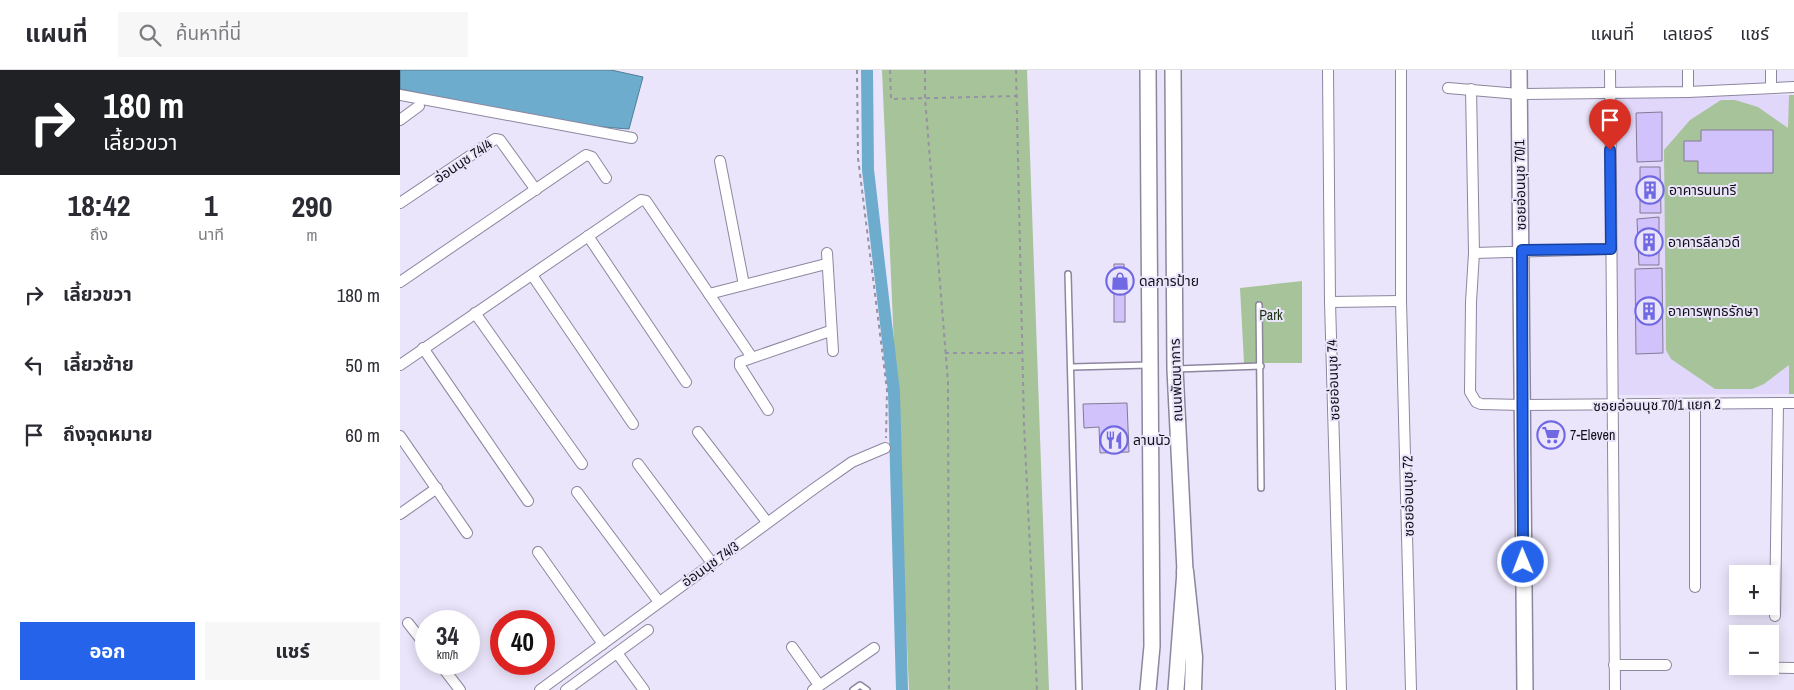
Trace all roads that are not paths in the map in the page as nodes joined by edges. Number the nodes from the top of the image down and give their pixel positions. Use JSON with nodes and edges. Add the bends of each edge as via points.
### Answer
{"nodes":[{"id":1,"x":1148,"y":70,"type":"edge"},
{"id":2,"x":1173,"y":70,"type":"edge"},
{"id":3,"x":1328,"y":70,"type":"edge"},
{"id":4,"x":1401,"y":70,"type":"edge"},
{"id":5,"x":1519,"y":70,"type":"edge"},
{"id":6,"x":1610,"y":70,"type":"edge"},
{"id":7,"x":1688,"y":70,"type":"edge"},
{"id":8,"x":1771,"y":70,"type":"edge"},
{"id":9,"x":1448,"y":88,"type":"dead end"},
{"id":10,"x":1771,"y":88,"type":"junction"},
{"id":11,"x":1794,"y":88,"type":"edge"},
{"id":12,"x":1471,"y":89,"type":"junction"},
{"id":13,"x":1610,"y":92,"type":"junction"},
{"id":14,"x":1688,"y":92,"type":"junction"},
{"id":15,"x":1519,"y":94,"type":"junction"},
{"id":16,"x":400,"y":95,"type":"edge"},
{"id":17,"x":419,"y":106,"type":"dead end"},
{"id":18,"x":400,"y":120,"type":"edge"},
{"id":19,"x":632,"y":138,"type":"dead end"},
{"id":20,"x":720,"y":161,"type":"dead end"},
{"id":21,"x":606,"y":178,"type":"dead end"},
{"id":22,"x":536,"y":190,"type":"junction"},
{"id":23,"x":400,"y":203,"type":"edge"},
{"id":24,"x":588,"y":236,"type":"junction"},
{"id":25,"x":1611,"y":249,"type":"junction"},
{"id":26,"x":1522,"y":250,"type":"junction"},
{"id":27,"x":1474,"y":253,"type":"junction"},
{"id":28,"x":1068,"y":274,"type":"dead end"},
{"id":29,"x":532,"y":275,"type":"junction"},
{"id":30,"x":400,"y":282,"type":"edge"},
{"id":31,"x":744,"y":285,"type":"junction"},
{"id":32,"x":709,"y":294,"type":"junction"},
{"id":33,"x":1402,"y":301,"type":"junction"},
{"id":34,"x":1330,"y":302,"type":"junction"},
{"id":35,"x":1259,"y":305,"type":"dead end"},
{"id":36,"x":475,"y":313,"type":"junction"},
{"id":37,"x":830,"y":331,"type":"junction"},
{"id":38,"x":423,"y":348,"type":"junction"},
{"id":39,"x":833,"y":351,"type":"dead end"},
{"id":40,"x":751,"y":356,"type":"junction"},
{"id":41,"x":400,"y":365,"type":"edge"},
{"id":42,"x":1150,"y":365,"type":"junction"},
{"id":43,"x":1261,"y":366,"type":"junction"},
{"id":44,"x":1072,"y":367,"type":"junction"},
{"id":45,"x":1175,"y":369,"type":"junction"},
{"id":46,"x":686,"y":382,"type":"dead end"},
{"id":47,"x":1778,"y":403,"type":"junction"},
{"id":48,"x":1794,"y":403,"type":"edge"},
{"id":49,"x":1695,"y":404,"type":"junction"},
{"id":50,"x":1521,"y":405,"type":"junction"},
{"id":51,"x":1611,"y":405,"type":"junction"},
{"id":52,"x":768,"y":410,"type":"dead end"},
{"id":53,"x":633,"y":424,"type":"dead end"},
{"id":54,"x":698,"y":432,"type":"dead end"},
{"id":55,"x":400,"y":436,"type":"edge"},
{"id":56,"x":885,"y":448,"type":"road end"},
{"id":57,"x":582,"y":464,"type":"dead end"},
{"id":58,"x":638,"y":464,"type":"dead end"},
{"id":59,"x":437,"y":488,"type":"junction"},
{"id":60,"x":1261,"y":488,"type":"dead end"},
{"id":61,"x":577,"y":492,"type":"dead end"},
{"id":62,"x":528,"y":501,"type":"dead end"},
{"id":63,"x":400,"y":514,"type":"edge"},
{"id":64,"x":767,"y":522,"type":"junction"},
{"id":65,"x":467,"y":533,"type":"dead end"},
{"id":66,"x":538,"y":552,"type":"dead end"},
{"id":67,"x":712,"y":563,"type":"junction"},
{"id":68,"x":1185,"y":571,"type":"junction"},
{"id":69,"x":1695,"y":587,"type":"dead end"},
{"id":70,"x":659,"y":602,"type":"junction"},
{"id":71,"x":1775,"y":616,"type":"dead end"},
{"id":72,"x":408,"y":622,"type":"dead end"},
{"id":73,"x":648,"y":630,"type":"dead end"},
{"id":74,"x":415,"y":631,"type":"edge"},
{"id":75,"x":603,"y":644,"type":"junction"},
{"id":76,"x":792,"y":647,"type":"dead end"},
{"id":77,"x":874,"y":648,"type":"dead end"},
{"id":78,"x":617,"y":653,"type":"junction"},
{"id":79,"x":1614,"y":665,"type":"junction"},
{"id":80,"x":1666,"y":665,"type":"dead end"},
{"id":81,"x":1779,"y":668,"type":"edge"},
{"id":82,"x":1794,"y":668,"type":"edge"},
{"id":83,"x":448,"y":675,"type":"edge"},
{"id":84,"x":820,"y":687,"type":"edge"},
{"id":85,"x":460,"y":690,"type":"edge"},
{"id":86,"x":540,"y":690,"type":"edge"},
{"id":87,"x":566,"y":690,"type":"edge"},
{"id":88,"x":644,"y":690,"type":"edge"},
{"id":89,"x":853,"y":690,"type":"edge"},
{"id":90,"x":867,"y":690,"type":"edge"},
{"id":91,"x":1079,"y":690,"type":"edge"},
{"id":92,"x":1148,"y":690,"type":"edge"},
{"id":93,"x":1176,"y":690,"type":"edge"},
{"id":94,"x":1193,"y":690,"type":"edge"},
{"id":95,"x":1340,"y":690,"type":"edge"},
{"id":96,"x":1412,"y":690,"type":"edge"},
{"id":97,"x":1525,"y":690,"type":"edge"},
{"id":98,"x":1615,"y":690,"type":"edge"}],
"edges":[{"from":1,"to":42,"type":"main road","name":"ถนนพัฒนาการ"},
{"from":2,"to":45,"type":"main road","name":"ถนนพัฒนาการ"},
{"from":3,"to":34,"type":"street","name":"ซอยอ่อนนุช 74"},
{"from":4,"to":33,"type":"street","name":"ซอยอ่อนนุช 72"},
{"from":5,"to":15,"type":"main road","name":"ซอยอ่อนนุช 70/1"},
{"from":6,"to":13,"type":"street"},
{"from":7,"to":14,"type":"street"},
{"from":8,"to":10,"type":"street"},
{"from":9,"to":12,"type":"street"},
{"from":10,"to":11,"type":"street"},
{"from":10,"to":14,"type":"street"},
{"from":12,"to":15,"type":"street"},
{"from":12,"to":27,"type":"street","name":"ซอยอ่อนนุช 70/1 แยก 2"},
{"from":13,"to":14,"type":"street"},
{"from":13,"to":15,"type":"street"},
{"from":13,"to":25,"type":"street"},
{"from":15,"to":26,"type":"main road","name":"ซอยอ่อนนุช 70/1"},
{"from":16,"to":19,"type":"street"},
{"from":17,"to":18,"type":"street"},
{"from":20,"to":31,"type":"street"},
{"from":21,"to":22,"type":"street","via":[[592,157],[586,155]]},
{"from":22,"to":23,"type":"street","name":"อ่อนนุช 74/4","via":[[500,140],[495,139]]},
{"from":22,"to":30,"type":"street"},
{"from":24,"to":29,"type":"street"},
{"from":24,"to":32,"type":"street","via":[[639,201],[646,201]]},
{"from":24,"to":46,"type":"street"},
{"from":25,"to":26,"type":"street"},
{"from":25,"to":51,"type":"street"},
{"from":26,"to":27,"type":"street"},
{"from":26,"to":50,"type":"main road","name":"ซอยอ่อนนุช 70/1"},
{"from":27,"to":50,"type":"street","name":"ซอยอ่อนนุช 70/1 แยก 2","via":[[1470,392],[1481,404]]},
{"from":28,"to":44,"type":"lane"},
{"from":29,"to":36,"type":"street"},
{"from":29,"to":53,"type":"street"},
{"from":31,"to":32,"type":"street"},
{"from":31,"to":37,"type":"street","via":[[827,258]]},
{"from":32,"to":40,"type":"street"},
{"from":33,"to":34,"type":"street"},
{"from":33,"to":96,"type":"street","name":"ซอยอ่อนนุช 72"},
{"from":34,"to":95,"type":"street","name":"ซอยอ่อนนุช 74"},
{"from":35,"to":43,"type":"lane"},
{"from":36,"to":38,"type":"street"},
{"from":36,"to":57,"type":"street"},
{"from":37,"to":39,"type":"street"},
{"from":37,"to":40,"type":"street"},
{"from":38,"to":41,"type":"street"},
{"from":38,"to":62,"type":"street"},
{"from":40,"to":52,"type":"street","via":[[740,362],[740,366]]},
{"from":42,"to":44,"type":"lane"},
{"from":42,"to":92,"type":"main road","name":"ถนนพัฒนาการ","via":[[1152,646]]},
{"from":43,"to":45,"type":"lane"},
{"from":43,"to":60,"type":"lane"},
{"from":44,"to":91,"type":"lane"},
{"from":45,"to":68,"type":"main road","name":"ถนนพัฒนาการ"},
{"from":47,"to":48,"type":"street","name":"ซอยอ่อนนุช 70/1 แยก 2"},
{"from":47,"to":49,"type":"street","name":"ซอยอ่อนนุช 70/1 แยก 2"},
{"from":47,"to":71,"type":"street"},
{"from":49,"to":51,"type":"street","name":"ซอยอ่อนนุช 70/1 แยก 2"},
{"from":49,"to":69,"type":"street"},
{"from":50,"to":51,"type":"street","name":"ซอยอ่อนนุช 70/1 แยก 2"},
{"from":50,"to":97,"type":"main road","name":"ซอยอ่อนนุช 70/1"},
{"from":51,"to":79,"type":"street"},
{"from":54,"to":64,"type":"street"},
{"from":55,"to":59,"type":"street"},
{"from":56,"to":64,"type":"street","name":"อ่อนนุช 74/3","via":[[852,462]]},
{"from":58,"to":67,"type":"street"},
{"from":59,"to":63,"type":"street"},
{"from":59,"to":65,"type":"street"},
{"from":61,"to":70,"type":"street"},
{"from":64,"to":67,"type":"street","name":"อ่อนนุช 74/3"},
{"from":66,"to":75,"type":"street"},
{"from":67,"to":70,"type":"street","name":"อ่อนนุช 74/3"},
{"from":68,"to":93,"type":"main road","name":"ถนนพัฒนาการ"},
{"from":68,"to":94,"type":"main road","via":[[1194,656]]},
{"from":70,"to":75,"type":"street","name":"อ่อนนุช 74/3"},
{"from":72,"to":74,"type":"street"},
{"from":73,"to":78,"type":"street"},
{"from":75,"to":86,"type":"street","name":"อ่อนนุช 74/3"},
{"from":76,"to":84,"type":"street"},
{"from":77,"to":84,"type":"street"},
{"from":78,"to":87,"type":"street"},
{"from":78,"to":88,"type":"street"},
{"from":79,"to":80,"type":"street"},
{"from":79,"to":98,"type":"street"},
{"from":81,"to":82,"type":"street"},
{"from":83,"to":85,"type":"street"},
{"from":89,"to":90,"type":"lane","via":[[860,685]]}]}
